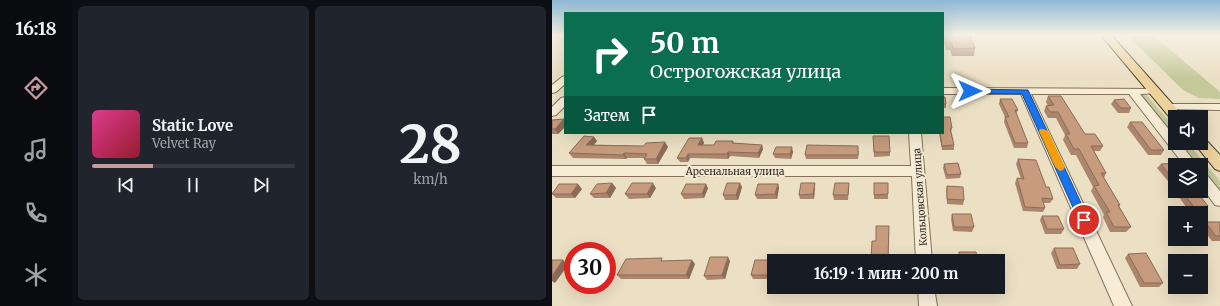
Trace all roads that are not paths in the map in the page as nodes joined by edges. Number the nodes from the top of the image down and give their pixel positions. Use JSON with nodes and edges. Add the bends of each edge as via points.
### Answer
{"nodes":[{"id":1,"x":1118,"y":49,"type":"edge"},
{"id":2,"x":564,"y":80,"type":"edge"},
{"id":3,"x":552,"y":90,"type":"edge"},
{"id":4,"x":564,"y":90,"type":"edge"},
{"id":5,"x":944,"y":91,"type":"edge"},
{"id":6,"x":1025,"y":91,"type":"junction"},
{"id":7,"x":1132,"y":91,"type":"junction"},
{"id":8,"x":1154,"y":92,"type":"junction"},
{"id":9,"x":564,"y":101,"type":"edge"},
{"id":10,"x":1168,"y":107,"type":"junction"},
{"id":11,"x":1220,"y":107,"type":"edge"},
{"id":12,"x":1171,"y":110,"type":"edge"},
{"id":13,"x":552,"y":113,"type":"edge"},
{"id":14,"x":915,"y":134,"type":"edge"},
{"id":15,"x":1207,"y":150,"type":"edge"},
{"id":16,"x":1185,"y":158,"type":"edge"},
{"id":17,"x":1220,"y":164,"type":"edge"},
{"id":18,"x":552,"y":171,"type":"edge"},
{"id":19,"x":918,"y":171,"type":"junction"},
{"id":20,"x":1208,"y":186,"type":"edge"},
{"id":21,"x":1220,"y":201,"type":"edge"},
{"id":22,"x":924,"y":254,"type":"edge"},
{"id":23,"x":927,"y":294,"type":"edge"},
{"id":24,"x":928,"y":306,"type":"edge"},
{"id":25,"x":1123,"y":306,"type":"edge"}],
"edges":[{"from":1,"to":8,"type":"main road"},
{"from":2,"to":3,"type":"street"},
{"from":3,"to":4,"type":"street"},
{"from":5,"to":6,"type":"street"},
{"from":6,"to":7,"type":"street"},
{"from":6,"to":25,"type":"street"},
{"from":7,"to":8,"type":"street"},
{"from":7,"to":16,"type":"street"},
{"from":8,"to":10,"type":"main road"},
{"from":9,"to":13,"type":"street"},
{"from":10,"to":11,"type":"street"},
{"from":10,"to":12,"type":"main road"},
{"from":14,"to":19,"type":"street","name":"Кольцовская улица"},
{"from":15,"to":17,"type":"main road"},
{"from":18,"to":19,"type":"street","name":"Арсенальная улица"},
{"from":19,"to":22,"type":"street","name":"Кольцовская улица"},
{"from":20,"to":21,"type":"street"},
{"from":23,"to":24,"type":"street"}]}
